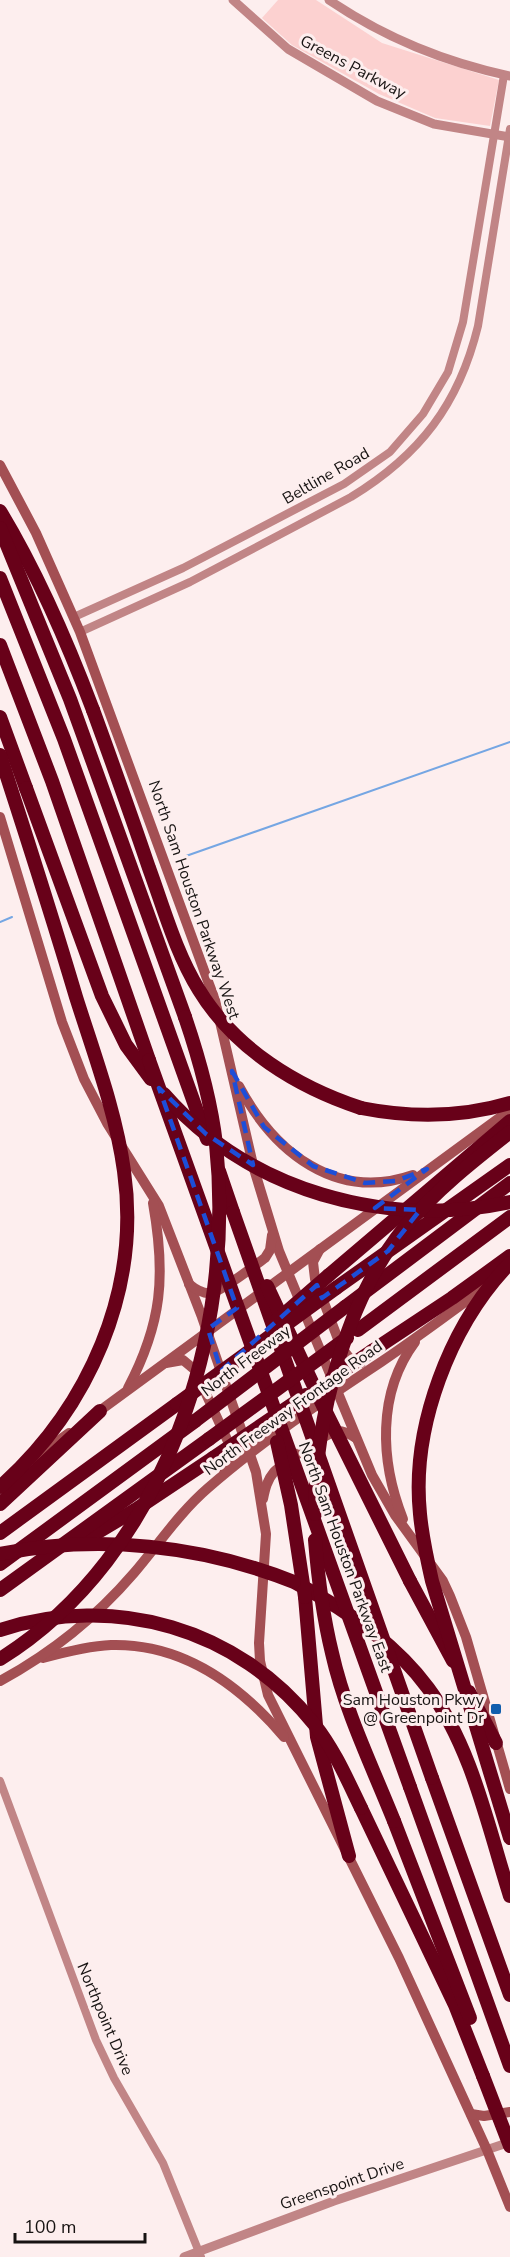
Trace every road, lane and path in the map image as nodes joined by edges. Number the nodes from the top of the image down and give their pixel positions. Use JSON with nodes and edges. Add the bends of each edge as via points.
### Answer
{"nodes":[{"id":1,"x":233,"y":0,"type":"edge"},
{"id":2,"x":329,"y":0,"type":"edge"},
{"id":3,"x":507,"y":75,"type":"edge"},
{"id":4,"x":494,"y":134,"type":"junction"},
{"id":5,"x":510,"y":134,"type":"edge"},
{"id":6,"x":0,"y":465,"type":"edge"},
{"id":7,"x":0,"y":511,"type":"edge"},
{"id":8,"x":0,"y":528,"type":"edge"},
{"id":9,"x":0,"y":578,"type":"edge"},
{"id":10,"x":74,"y":617,"type":"junction"},
{"id":11,"x":80,"y":632,"type":"junction"},
{"id":12,"x":0,"y":645,"type":"edge"},
{"id":13,"x":0,"y":717,"type":"edge"},
{"id":14,"x":0,"y":755,"type":"edge"},
{"id":15,"x":0,"y":817,"type":"edge"},
{"id":16,"x":232,"y":1071,"type":"junction"},
{"id":17,"x":510,"y":1103,"type":"edge"},
{"id":18,"x":510,"y":1110,"type":"edge"},
{"id":19,"x":510,"y":1121,"type":"edge"},
{"id":20,"x":510,"y":1132,"type":"edge"},
{"id":21,"x":510,"y":1165,"type":"edge"},
{"id":22,"x":427,"y":1169,"type":"junction"},
{"id":23,"x":510,"y":1182,"type":"edge"},
{"id":24,"x":150,"y":1188,"type":"junction"},
{"id":25,"x":510,"y":1202,"type":"edge"},
{"id":26,"x":233,"y":1212,"type":"junction"},
{"id":27,"x":510,"y":1217,"type":"edge"},
{"id":28,"x":271,"y":1230,"type":"junction"},
{"id":29,"x":322,"y":1246,"type":"junction"},
{"id":30,"x":510,"y":1256,"type":"edge"},
{"id":31,"x":510,"y":1263,"type":"edge"},
{"id":32,"x":510,"y":1268,"type":"edge"},
{"id":33,"x":287,"y":1271,"type":"junction"},
{"id":34,"x":189,"y":1284,"type":"junction"},
{"id":35,"x":206,"y":1331,"type":"junction"},
{"id":36,"x":422,"y":1334,"type":"junction"},
{"id":37,"x":255,"y":1356,"type":"junction"},
{"id":38,"x":377,"y":1356,"type":"junction"},
{"id":39,"x":229,"y":1365,"type":"junction"},
{"id":40,"x":160,"y":1366,"type":"junction"},
{"id":41,"x":126,"y":1391,"type":"junction"},
{"id":42,"x":336,"y":1391,"type":"junction"},
{"id":43,"x":100,"y":1411,"type":"junction"},
{"id":44,"x":356,"y":1438,"type":"junction"},
{"id":45,"x":251,"y":1454,"type":"junction"},
{"id":46,"x":217,"y":1480,"type":"junction"},
{"id":47,"x":0,"y":1484,"type":"edge"},
{"id":48,"x":263,"y":1503,"type":"junction"},
{"id":49,"x":0,"y":1504,"type":"edge"},
{"id":50,"x":0,"y":1533,"type":"edge"},
{"id":51,"x":411,"y":1538,"type":"junction"},
{"id":52,"x":0,"y":1554,"type":"edge"},
{"id":53,"x":0,"y":1564,"type":"edge"},
{"id":54,"x":1,"y":1590,"type":"edge"},
{"id":55,"x":0,"y":1630,"type":"edge"},
{"id":56,"x":0,"y":1659,"type":"edge"},
{"id":57,"x":37,"y":1659,"type":"junction"},
{"id":58,"x":0,"y":1681,"type":"edge"},
{"id":59,"x":496,"y":1743,"type":"junction"},
{"id":60,"x":293,"y":1748,"type":"junction"},
{"id":61,"x":0,"y":1773,"type":"edge"},
{"id":62,"x":1,"y":1783,"type":"edge"},
{"id":63,"x":510,"y":1790,"type":"edge"},
{"id":64,"x":510,"y":1838,"type":"edge"},
{"id":65,"x":349,"y":1856,"type":"junction"},
{"id":66,"x":510,"y":1896,"type":"edge"},
{"id":67,"x":510,"y":1995,"type":"edge"},
{"id":68,"x":509,"y":2063,"type":"edge"},
{"id":69,"x":487,"y":2075,"type":"junction"},
{"id":70,"x":510,"y":2112,"type":"edge"},
{"id":71,"x":471,"y":2114,"type":"junction"},
{"id":72,"x":510,"y":2130,"type":"edge"},
{"id":73,"x":510,"y":2144,"type":"edge"},
{"id":74,"x":487,"y":2150,"type":"junction"},
{"id":75,"x":510,"y":2207,"type":"edge"},
{"id":76,"x":200,"y":2254,"type":"edge"},
{"id":77,"x":184,"y":2257,"type":"edge"}],
"edges":[{"from":1,"to":4,"type":"street","name":"Greens Parkway","via":[[288,49],[377,100],[434,124]]},
{"from":2,"to":3,"type":"street","via":[[393,38]]},
{"from":3,"to":4,"type":"street","name":"Beltline Road"},
{"from":4,"to":5,"type":"street","name":"Greens Parkway"},
{"from":4,"to":10,"type":"street","name":"Beltline Road","via":[[456,348],[448,372],[406,436],[375,464],[344,484],[192,563]]},
{"from":5,"to":11,"type":"street","name":"Beltline Road","via":[[471,352],[450,400],[417,447],[376,482],[351,497],[190,582]]},
{"from":6,"to":10,"type":"main road","name":"North Sam Houston Parkway West"},
{"from":7,"to":17,"type":"highway","bridge":true,"via":[[64,637],[177,944],[215,1012],[250,1048],[285,1074],[361,1108],[439,1116]]},
{"from":8,"to":56,"type":"highway","bridge":true,"via":[[70,699],[192,1037],[214,1128],[220,1213],[215,1293],[204,1351],[187,1407],[156,1482],[124,1536],[83,1589],[47,1625]]},
{"from":9,"to":26,"type":"highway","name":"North Sam Houston Parkway East","bridge":true,"via":[[64,739]]},
{"from":10,"to":11,"type":"main road","name":"North Sam Houston Parkway West"},
{"from":11,"to":16,"type":"main road","name":"North Sam Houston Parkway West","via":[[215,1000]]},
{"from":12,"to":37,"type":"highway","name":"North Sam Houston Parkway East","bridge":true,"via":[[52,781]]},
{"from":13,"to":25,"type":"highway","bridge":true,"via":[[110,1013],[126,1045],[181,1111],[245,1160],[317,1194],[365,1206],[412,1210],[462,1209]]},
{"from":14,"to":47,"type":"highway","bridge":true,"via":[[110,1108],[124,1170],[127,1218],[122,1275],[95,1361],[43,1443]]},
{"from":15,"to":24,"type":"main road","via":[[62,1022],[81,1070],[107,1122]]},
{"from":16,"to":22,"type":"main road","via":[[264,1127],[293,1154],[332,1176],[365,1183],[396,1181]]},
{"from":16,"to":28,"type":"main road","name":"North Sam Houston Parkway West"},
{"from":18,"to":22,"type":"main road"},
{"from":19,"to":39,"type":"highway","bridge":true},
{"from":20,"to":69,"type":"highway","bridge":true,"via":[[428,1202],[382,1260],[348,1334],[327,1404],[315,1502],[321,1595],[338,1676]]},
{"from":21,"to":39,"type":"highway","name":"North Freeway","bridge":true},
{"from":22,"to":29,"type":"main road"},
{"from":23,"to":53,"type":"highway","name":"North Freeway","bridge":true},
{"from":24,"to":34,"type":"main road"},
{"from":24,"to":41,"type":"main road","via":[[159,1249],[159,1301],[144,1357]]},
{"from":26,"to":59,"type":"highway","bridge":true,"via":[[325,1410]]},
{"from":26,"to":67,"type":"highway","name":"North Sam Houston Parkway East","bridge":true},
{"from":27,"to":54,"type":"highway","bridge":true},
{"from":28,"to":33,"type":"main road","name":"North Sam Houston Parkway West"},
{"from":28,"to":34,"type":"main road","via":[[272,1242],[265,1258],[218,1290],[207,1293]]},
{"from":29,"to":33,"type":"main road"},
{"from":29,"to":38,"type":"main road","via":[[313,1270],[340,1347],[351,1360],[371,1364]]},
{"from":30,"to":38,"type":"highway"},
{"from":31,"to":64,"type":"highway","bridge":true,"via":[[472,1311],[444,1366],[423,1440],[419,1512],[432,1581]]},
{"from":32,"to":36,"type":"main road","name":"North Freeway Frontage Road"},
{"from":33,"to":35,"type":"main road"},
{"from":33,"to":42,"type":"main road","name":"North Sam Houston Parkway West"},
{"from":34,"to":35,"type":"main road"},
{"from":35,"to":40,"type":"main road"},
{"from":35,"to":45,"type":"main road"},
{"from":36,"to":38,"type":"main road","name":"North Freeway Frontage Road"},
{"from":36,"to":51,"type":"main road","via":[[396,1376],[386,1434],[396,1501]]},
{"from":37,"to":65,"type":"highway","bridge":true,"via":[[291,1505],[317,1737]]},
{"from":37,"to":68,"type":"highway","name":"North Sam Houston Parkway East","bridge":true},
{"from":38,"to":42,"type":"main road","name":"North Freeway Frontage Road"},
{"from":38,"to":54,"type":"highway","bridge":true},
{"from":39,"to":50,"type":"highway","name":"North Freeway","bridge":true},
{"from":40,"to":41,"type":"main road"},
{"from":40,"to":46,"type":"main road","via":[[183,1360],[195,1370],[231,1448],[229,1465]]},
{"from":41,"to":43,"type":"main road"},
{"from":42,"to":44,"type":"main road"},
{"from":42,"to":45,"type":"main road","name":"North Freeway Frontage Road"},
{"from":43,"to":47,"type":"main road"},
{"from":43,"to":49,"type":"highway"},
{"from":44,"to":48,"type":"main road","via":[[333,1432],[274,1471]]},
{"from":44,"to":51,"type":"main road","via":[[380,1491]]},
{"from":45,"to":46,"type":"main road","name":"North Freeway Frontage Road"},
{"from":45,"to":48,"type":"main road"},
{"from":46,"to":57,"type":"main road","name":"North Freeway Frontage Road","via":[[113,1596]]},
{"from":48,"to":60,"type":"main road","via":[[266,1534],[260,1661],[268,1695]]},
{"from":51,"to":59,"type":"main road","via":[[443,1581],[459,1616]]},
{"from":52,"to":66,"type":"highway","bridge":true,"via":[[58,1545],[159,1548],[248,1566],[294,1582],[348,1614],[400,1657],[446,1716],[468,1766]]},
{"from":55,"to":69,"type":"highway","bridge":true,"via":[[83,1614],[138,1618],[203,1639],[264,1675],[300,1708],[330,1748]]},
{"from":57,"to":58,"type":"main road","name":"North Freeway Frontage Road"},
{"from":57,"to":60,"type":"main road","via":[[110,1645],[129,1645],[177,1656],[205,1668],[249,1699]]},
{"from":59,"to":63,"type":"main road"},
{"from":60,"to":65,"type":"main road"},
{"from":61,"to":62,"type":"street","name":"Northpoint Drive"},
{"from":62,"to":76,"type":"street","name":"Northpoint Drive","via":[[96,2040],[163,2163]]},
{"from":65,"to":71,"type":"main road"},
{"from":69,"to":72,"type":"highway"},
{"from":69,"to":73,"type":"highway","bridge":true},
{"from":70,"to":71,"type":"main road"},
{"from":71,"to":74,"type":"main road"},
{"from":73,"to":74,"type":"street","name":"Greenspoint Drive"},
{"from":74,"to":75,"type":"main road"},
{"from":74,"to":76,"type":"street","name":"Greenspoint Drive","via":[[334,2201]]},
{"from":76,"to":77,"type":"street","name":"Greenspoint Drive"}]}
